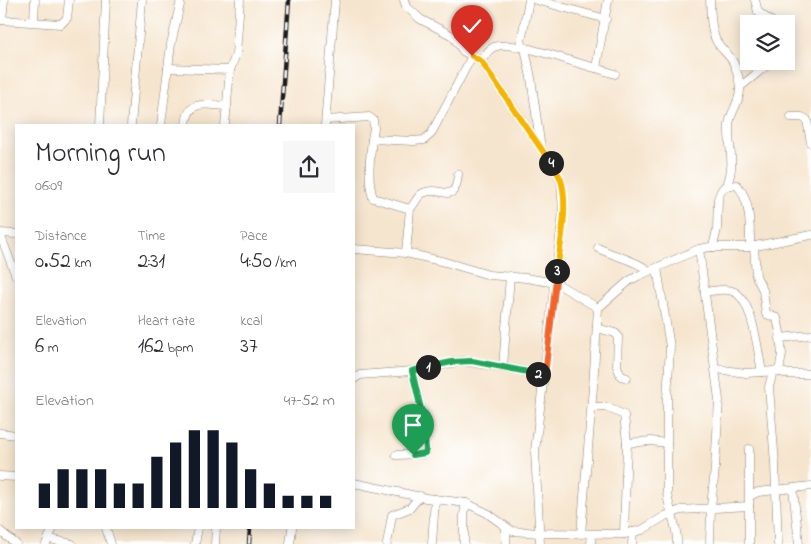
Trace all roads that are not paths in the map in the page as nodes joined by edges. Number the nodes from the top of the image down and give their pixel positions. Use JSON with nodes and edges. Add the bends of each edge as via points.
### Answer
{"nodes":[{"id":1,"x":4,"y":0,"type":"edge"},
{"id":2,"x":35,"y":0,"type":"edge"},
{"id":3,"x":69,"y":0,"type":"edge"},
{"id":4,"x":106,"y":0,"type":"edge"},
{"id":5,"x":142,"y":0,"type":"edge"},
{"id":6,"x":181,"y":0,"type":"edge"},
{"id":7,"x":240,"y":0,"type":"edge"},
{"id":8,"x":335,"y":0,"type":"edge"},
{"id":9,"x":404,"y":0,"type":"edge"},
{"id":10,"x":529,"y":0,"type":"edge"},
{"id":11,"x":536,"y":0,"type":"edge"},
{"id":12,"x":608,"y":0,"type":"edge"},
{"id":13,"x":710,"y":0,"type":"edge"},
{"id":14,"x":755,"y":0,"type":"edge"},
{"id":15,"x":762,"y":15,"type":"edge"},
{"id":16,"x":606,"y":19,"type":"junction"},
{"id":17,"x":1,"y":20,"type":"edge"},
{"id":18,"x":34,"y":21,"type":"junction"},
{"id":19,"x":522,"y":48,"type":"junction"},
{"id":20,"x":472,"y":56,"type":"junction"},
{"id":21,"x":481,"y":61,"type":"junction"},
{"id":22,"x":168,"y":68,"type":"junction"},
{"id":23,"x":596,"y":68,"type":"junction"},
{"id":24,"x":230,"y":70,"type":"junction"},
{"id":25,"x":761,"y":70,"type":"edge"},
{"id":26,"x":615,"y":74,"type":"dead end"},
{"id":27,"x":740,"y":87,"type":"junction"},
{"id":28,"x":227,"y":106,"type":"junction"},
{"id":29,"x":791,"y":116,"type":"dead end"},
{"id":30,"x":326,"y":122,"type":"edge"},
{"id":31,"x":100,"y":124,"type":"edge"},
{"id":32,"x":131,"y":124,"type":"edge"},
{"id":33,"x":161,"y":124,"type":"edge"},
{"id":34,"x":186,"y":124,"type":"edge"},
{"id":35,"x":225,"y":124,"type":"edge"},
{"id":36,"x":810,"y":124,"type":"edge"},
{"id":37,"x":372,"y":139,"type":"junction"},
{"id":38,"x":811,"y":143,"type":"edge"},
{"id":39,"x":541,"y":147,"type":"junction"},
{"id":40,"x":458,"y":174,"type":"dead end"},
{"id":41,"x":727,"y":186,"type":"junction"},
{"id":42,"x":410,"y":209,"type":"junction"},
{"id":43,"x":0,"y":234,"type":"edge"},
{"id":44,"x":15,"y":234,"type":"edge"},
{"id":45,"x":811,"y":235,"type":"edge"},
{"id":46,"x":752,"y":246,"type":"junction"},
{"id":47,"x":713,"y":247,"type":"junction"},
{"id":48,"x":598,"y":248,"type":"dead end"},
{"id":49,"x":355,"y":249,"type":"edge"},
{"id":50,"x":700,"y":249,"type":"junction"},
{"id":51,"x":406,"y":253,"type":"junction"},
{"id":52,"x":653,"y":270,"type":"junction"},
{"id":53,"x":15,"y":273,"type":"edge"},
{"id":54,"x":510,"y":276,"type":"junction"},
{"id":55,"x":556,"y":283,"type":"junction"},
{"id":56,"x":705,"y":292,"type":"junction"},
{"id":57,"x":598,"y":308,"type":"junction"},
{"id":58,"x":597,"y":328,"type":"junction"},
{"id":59,"x":811,"y":335,"type":"edge"},
{"id":60,"x":781,"y":337,"type":"junction"},
{"id":61,"x":503,"y":367,"type":"junction"},
{"id":62,"x":716,"y":369,"type":"junction"},
{"id":63,"x":412,"y":371,"type":"junction"},
{"id":64,"x":776,"y":371,"type":"junction"},
{"id":65,"x":762,"y":372,"type":"junction"},
{"id":66,"x":811,"y":374,"type":"edge"},
{"id":67,"x":545,"y":375,"type":"junction"},
{"id":68,"x":627,"y":378,"type":"dead end"},
{"id":69,"x":355,"y":379,"type":"edge"},
{"id":70,"x":592,"y":407,"type":"junction"},
{"id":71,"x":0,"y":433,"type":"edge"},
{"id":72,"x":15,"y":435,"type":"edge"},
{"id":73,"x":626,"y":442,"type":"junction"},
{"id":74,"x":667,"y":443,"type":"junction"},
{"id":75,"x":749,"y":449,"type":"dead end"},
{"id":76,"x":396,"y":455,"type":"dead end"},
{"id":77,"x":0,"y":476,"type":"edge"},
{"id":78,"x":15,"y":477,"type":"edge"},
{"id":79,"x":355,"y":483,"type":"edge"},
{"id":80,"x":811,"y":486,"type":"edge"},
{"id":81,"x":793,"y":489,"type":"junction"},
{"id":82,"x":776,"y":490,"type":"junction"},
{"id":83,"x":420,"y":496,"type":"junction"},
{"id":84,"x":750,"y":496,"type":"junction"},
{"id":85,"x":435,"y":499,"type":"junction"},
{"id":86,"x":466,"y":503,"type":"junction"},
{"id":87,"x":749,"y":506,"type":"junction"},
{"id":88,"x":711,"y":508,"type":"junction"},
{"id":89,"x":671,"y":513,"type":"junction"},
{"id":90,"x":506,"y":528,"type":"junction"},
{"id":91,"x":53,"y":529,"type":"edge"},
{"id":92,"x":109,"y":529,"type":"edge"},
{"id":93,"x":198,"y":529,"type":"edge"},
{"id":94,"x":216,"y":529,"type":"edge"},
{"id":95,"x":292,"y":529,"type":"edge"},
{"id":96,"x":0,"y":531,"type":"edge"},
{"id":97,"x":633,"y":532,"type":"junction"},
{"id":98,"x":539,"y":533,"type":"junction"},
{"id":99,"x":581,"y":534,"type":"junction"},
{"id":100,"x":592,"y":534,"type":"junction"},
{"id":101,"x":624,"y":534,"type":"junction"},
{"id":102,"x":48,"y":541,"type":"edge"},
{"id":103,"x":16,"y":544,"type":"edge"},
{"id":104,"x":72,"y":544,"type":"edge"},
{"id":105,"x":111,"y":544,"type":"edge"},
{"id":106,"x":195,"y":544,"type":"edge"},
{"id":107,"x":215,"y":544,"type":"edge"},
{"id":108,"x":290,"y":544,"type":"edge"},
{"id":109,"x":388,"y":544,"type":"edge"},
{"id":110,"x":432,"y":544,"type":"edge"},
{"id":111,"x":464,"y":544,"type":"edge"},
{"id":112,"x":506,"y":544,"type":"edge"},
{"id":113,"x":540,"y":544,"type":"edge"},
{"id":114,"x":591,"y":544,"type":"edge"},
{"id":115,"x":632,"y":544,"type":"edge"},
{"id":116,"x":677,"y":544,"type":"edge"},
{"id":117,"x":710,"y":544,"type":"edge"},
{"id":118,"x":749,"y":544,"type":"edge"},
{"id":119,"x":778,"y":544,"type":"edge"},
{"id":120,"x":799,"y":544,"type":"edge"}],
"edges":[{"from":1,"to":17,"type":"street"},
{"from":2,"to":18,"type":"street"},
{"from":3,"to":18,"type":"street","via":[[64,22]]},
{"from":4,"to":31,"type":"street"},
{"from":5,"to":32,"type":"street"},
{"from":6,"to":22,"type":"street"},
{"from":7,"to":24,"type":"street","via":[[236,54]]},
{"from":8,"to":30,"type":"street"},
{"from":9,"to":20,"type":"street","via":[[420,19],[453,36],[463,51]]},
{"from":10,"to":19,"type":"street"},
{"from":11,"to":16,"type":"street"},
{"from":12,"to":16,"type":"street"},
{"from":13,"to":27,"type":"street","via":[[716,41],[731,56]]},
{"from":14,"to":15,"type":"street","via":[[758,12]]},
{"from":16,"to":23,"type":"street"},
{"from":17,"to":18,"type":"street"},
{"from":19,"to":21,"type":"street","via":[[495,46]]},
{"from":19,"to":23,"type":"street"},
{"from":19,"to":39,"type":"street","via":[[531,78]]},
{"from":20,"to":21,"type":"street"},
{"from":20,"to":37,"type":"street","via":[[431,134],[424,140]]},
{"from":21,"to":39,"type":"street"},
{"from":22,"to":24,"type":"street"},
{"from":22,"to":33,"type":"street"},
{"from":23,"to":26,"type":"street"},
{"from":24,"to":28,"type":"street"},
{"from":25,"to":27,"type":"street"},
{"from":27,"to":41,"type":"street","via":[[730,120],[732,174]]},
{"from":28,"to":34,"type":"street","via":[[196,105],[186,115]]},
{"from":28,"to":35,"type":"street"},
{"from":29,"to":36,"type":"street","via":[[802,117]]},
{"from":30,"to":37,"type":"street","via":[[369,117],[373,120]]},
{"from":36,"to":38,"type":"street"},
{"from":37,"to":42,"type":"street","via":[[369,164],[373,198]]},
{"from":39,"to":55,"type":"street","via":[[561,180],[563,194]]},
{"from":40,"to":42,"type":"street","via":[[454,191],[424,192]]},
{"from":41,"to":46,"type":"street","via":[[736,185],[742,194],[750,222]]},
{"from":41,"to":47,"type":"street","via":[[718,200]]},
{"from":42,"to":51,"type":"street"},
{"from":43,"to":44,"type":"street"},
{"from":43,"to":53,"type":"street"},
{"from":45,"to":46,"type":"street"},
{"from":46,"to":47,"type":"street"},
{"from":46,"to":60,"type":"street","via":[[766,314],[777,318]]},
{"from":47,"to":50,"type":"street"},
{"from":48,"to":52,"type":"street"},
{"from":49,"to":51,"type":"street"},
{"from":50,"to":52,"type":"street"},
{"from":50,"to":56,"type":"street"},
{"from":51,"to":54,"type":"street","via":[[490,275]]},
{"from":52,"to":57,"type":"street","via":[[629,281]]},
{"from":52,"to":74,"type":"street","via":[[670,347]]},
{"from":54,"to":55,"type":"street"},
{"from":54,"to":61,"type":"street"},
{"from":55,"to":57,"type":"street"},
{"from":55,"to":67,"type":"street"},
{"from":56,"to":62,"type":"street"},
{"from":56,"to":65,"type":"street","via":[[733,291],[747,304]]},
{"from":57,"to":58,"type":"street"},
{"from":58,"to":68,"type":"street","via":[[618,336],[617,366],[621,376]]},
{"from":58,"to":70,"type":"street"},
{"from":59,"to":60,"type":"street"},
{"from":60,"to":64,"type":"street","via":[[782,363]]},
{"from":61,"to":63,"type":"street","via":[[462,361]]},
{"from":61,"to":67,"type":"street"},
{"from":62,"to":65,"type":"street"},
{"from":62,"to":88,"type":"street","via":[[719,400]]},
{"from":63,"to":69,"type":"street","via":[[360,375]]},
{"from":63,"to":76,"type":"street","via":[[423,418],[426,449],[422,454]]},
{"from":64,"to":65,"type":"street"},
{"from":64,"to":66,"type":"street"},
{"from":64,"to":82,"type":"street","via":[[769,388]]},
{"from":67,"to":98,"type":"street","via":[[535,451]]},
{"from":70,"to":73,"type":"street","via":[[606,407],[624,415]]},
{"from":70,"to":99,"type":"street"},
{"from":71,"to":72,"type":"street"},
{"from":73,"to":74,"type":"street"},
{"from":73,"to":101,"type":"street"},
{"from":74,"to":89,"type":"street","via":[[667,493]]},
{"from":75,"to":84,"type":"street"},
{"from":77,"to":78,"type":"street"},
{"from":79,"to":83,"type":"street"},
{"from":80,"to":81,"type":"street"},
{"from":81,"to":82,"type":"street"},
{"from":81,"to":120,"type":"street"},
{"from":82,"to":84,"type":"street"},
{"from":82,"to":119,"type":"street"},
{"from":83,"to":85,"type":"street"},
{"from":83,"to":109,"type":"street","via":[[410,508],[392,515]]},
{"from":84,"to":87,"type":"street"},
{"from":85,"to":86,"type":"street"},
{"from":85,"to":110,"type":"street"},
{"from":86,"to":90,"type":"street","via":[[487,513]]},
{"from":86,"to":111,"type":"street"},
{"from":87,"to":88,"type":"street"},
{"from":87,"to":118,"type":"street"},
{"from":88,"to":89,"type":"street"},
{"from":88,"to":117,"type":"street"},
{"from":89,"to":97,"type":"street"},
{"from":89,"to":116,"type":"street"},
{"from":90,"to":98,"type":"street"},
{"from":90,"to":112,"type":"street"},
{"from":91,"to":102,"type":"street"},
{"from":92,"to":105,"type":"street"},
{"from":93,"to":106,"type":"street"},
{"from":94,"to":107,"type":"street"},
{"from":95,"to":108,"type":"street"},
{"from":96,"to":103,"type":"street"},
{"from":97,"to":101,"type":"street"},
{"from":97,"to":115,"type":"street"},
{"from":98,"to":99,"type":"street"},
{"from":98,"to":113,"type":"street"},
{"from":99,"to":100,"type":"street"},
{"from":100,"to":101,"type":"street"},
{"from":100,"to":114,"type":"street"},
{"from":102,"to":104,"type":"street"}]}
